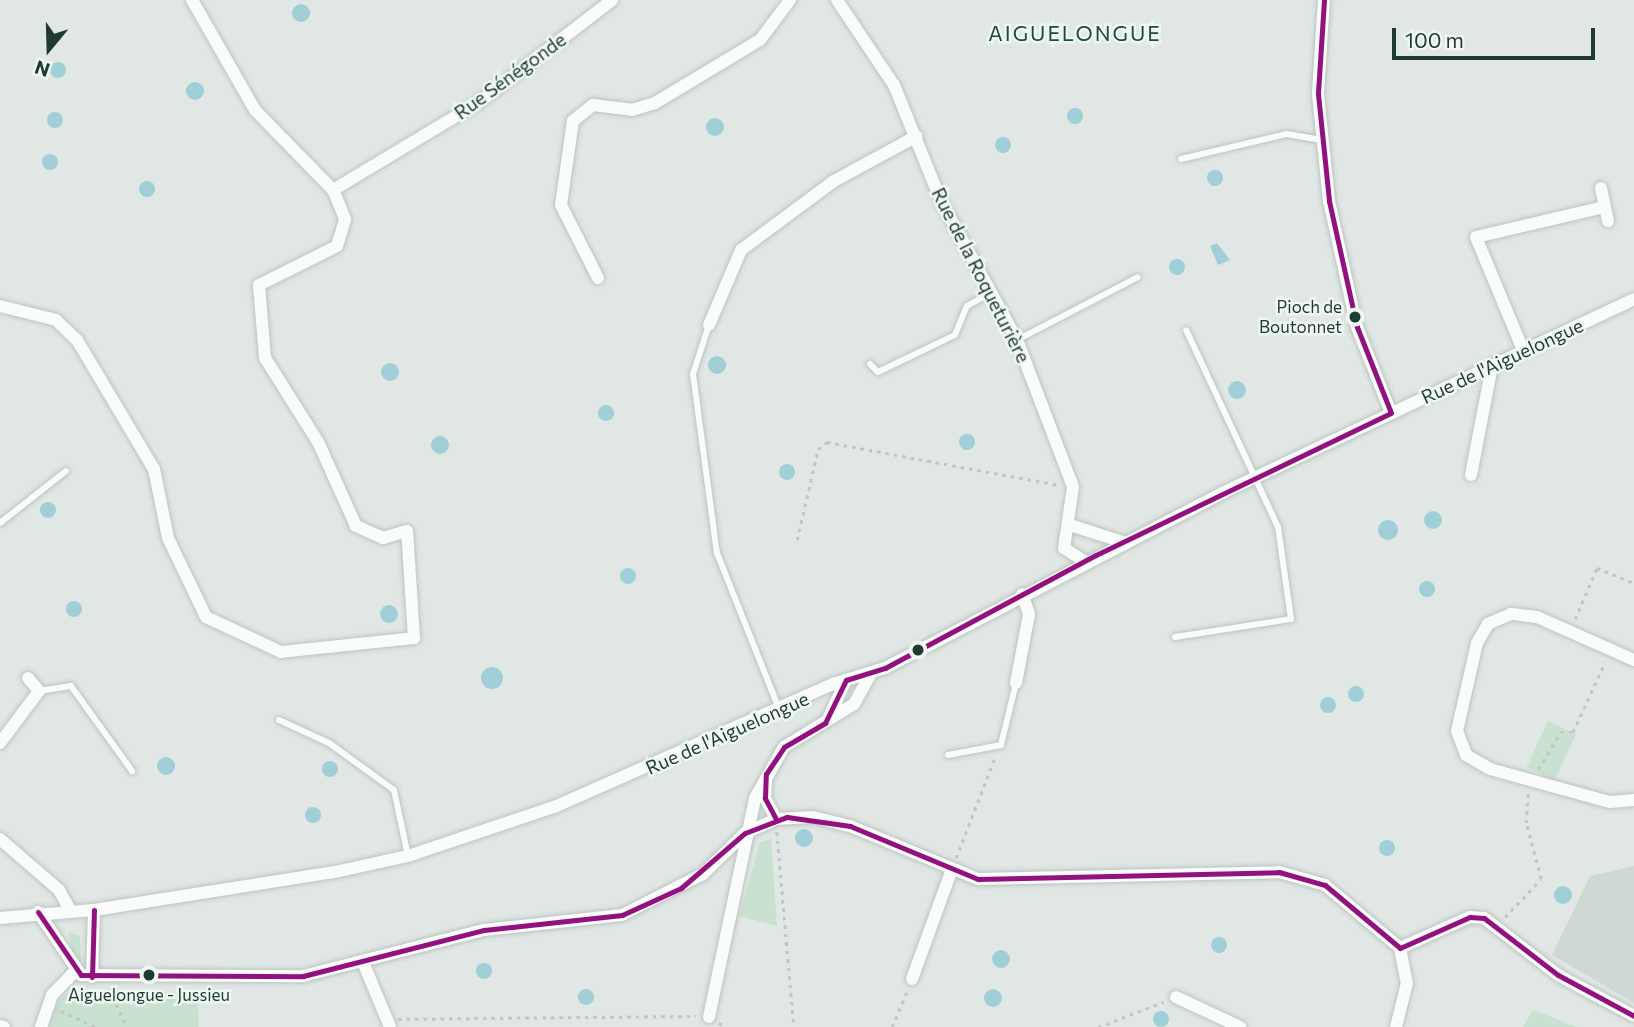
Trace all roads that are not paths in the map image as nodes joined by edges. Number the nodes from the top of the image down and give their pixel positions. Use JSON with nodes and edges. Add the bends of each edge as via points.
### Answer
{"nodes":[{"id":1,"x":192,"y":0,"type":"edge"},
{"id":2,"x":612,"y":0,"type":"edge"},
{"id":3,"x":790,"y":0,"type":"edge"},
{"id":4,"x":837,"y":0,"type":"edge"},
{"id":5,"x":1324,"y":0,"type":"edge"},
{"id":6,"x":918,"y":136,"type":"junction"},
{"id":7,"x":1322,"y":140,"type":"junction"},
{"id":8,"x":1181,"y":159,"type":"dead end"},
{"id":9,"x":1601,"y":188,"type":"dead end"},
{"id":10,"x":333,"y":190,"type":"junction"},
{"id":11,"x":1604,"y":206,"type":"junction"},
{"id":12,"x":1608,"y":221,"type":"dead end"},
{"id":13,"x":1138,"y":277,"type":"dead end"},
{"id":14,"x":598,"y":278,"type":"dead end"},
{"id":15,"x":992,"y":292,"type":"junction"},
{"id":16,"x":1634,"y":299,"type":"edge"},
{"id":17,"x":0,"y":306,"type":"edge"},
{"id":18,"x":709,"y":325,"type":"joint"},
{"id":19,"x":1186,"y":330,"type":"dead end"},
{"id":20,"x":1017,"y":340,"type":"junction"},
{"id":21,"x":1522,"y":350,"type":"junction"},
{"id":22,"x":870,"y":364,"type":"dead end"},
{"id":23,"x":1492,"y":366,"type":"junction"},
{"id":24,"x":1391,"y":413,"type":"junction"},
{"id":25,"x":66,"y":471,"type":"dead end"},
{"id":26,"x":1471,"y":475,"type":"dead end"},
{"id":27,"x":1256,"y":477,"type":"junction"},
{"id":28,"x":0,"y":523,"type":"edge"},
{"id":29,"x":1070,"y":525,"type":"junction"},
{"id":30,"x":1096,"y":530,"type":"junction"},
{"id":31,"x":1124,"y":542,"type":"junction"},
{"id":32,"x":1064,"y":548,"type":"junction"},
{"id":33,"x":1090,"y":558,"type":"junction"},
{"id":34,"x":1058,"y":575,"type":"junction"},
{"id":35,"x":1022,"y":594,"type":"junction"},
{"id":36,"x":1175,"y":637,"type":"dead end"},
{"id":37,"x":1634,"y":660,"type":"edge"},
{"id":38,"x":871,"y":673,"type":"junction"},
{"id":39,"x":28,"y":678,"type":"dead end"},
{"id":40,"x":846,"y":680,"type":"junction"},
{"id":41,"x":1016,"y":683,"type":"joint"},
{"id":42,"x":39,"y":691,"type":"junction"},
{"id":43,"x":780,"y":711,"type":"junction"},
{"id":44,"x":279,"y":720,"type":"dead end"},
{"id":45,"x":825,"y":723,"type":"junction"},
{"id":46,"x":0,"y":743,"type":"edge"},
{"id":47,"x":948,"y":755,"type":"dead end"},
{"id":48,"x":132,"y":771,"type":"dead end"},
{"id":49,"x":766,"y":774,"type":"junction"},
{"id":50,"x":1634,"y":800,"type":"edge"},
{"id":51,"x":776,"y":818,"type":"junction"},
{"id":52,"x":745,"y":833,"type":"junction"},
{"id":53,"x":0,"y":839,"type":"edge"},
{"id":54,"x":408,"y":856,"type":"junction"},
{"id":55,"x":951,"y":872,"type":"junction"},
{"id":56,"x":94,"y":910,"type":"junction"},
{"id":57,"x":70,"y":911,"type":"junction"},
{"id":58,"x":38,"y":912,"type":"junction"},
{"id":59,"x":0,"y":918,"type":"edge"},
{"id":60,"x":1400,"y":948,"type":"junction"},
{"id":61,"x":363,"y":962,"type":"junction"},
{"id":62,"x":74,"y":972,"type":"junction"},
{"id":63,"x":92,"y":977,"type":"junction"},
{"id":64,"x":912,"y":979,"type":"road end"},
{"id":65,"x":1176,"y":997,"type":"road end"},
{"id":66,"x":1634,"y":1016,"type":"edge"},
{"id":67,"x":709,"y":1017,"type":"road end"},
{"id":68,"x":41,"y":1027,"type":"edge"},
{"id":69,"x":389,"y":1027,"type":"edge"},
{"id":70,"x":1240,"y":1027,"type":"edge"},
{"id":71,"x":1396,"y":1027,"type":"edge"}],
"edges":[{"from":1,"to":10,"type":"street","via":[[255,110]]},
{"from":2,"to":10,"type":"street","name":"Rue Sénégonde","via":[[478,103]]},
{"from":3,"to":14,"type":"street","via":[[761,40],[655,103],[632,110],[593,105],[573,121],[561,205]]},
{"from":4,"to":6,"type":"street","name":"Rue de la Roqueturière","via":[[894,85]]},
{"from":5,"to":7,"type":"street","via":[[1317,65]]},
{"from":6,"to":15,"type":"street","name":"Rue de la Roqueturière","via":[[942,203]]},
{"from":6,"to":18,"type":"street","via":[[834,181],[741,250]]},
{"from":7,"to":8,"type":"lane","via":[[1287,134]]},
{"from":7,"to":24,"type":"street","via":[[1346,291]]},
{"from":9,"to":11,"type":"street"},
{"from":10,"to":17,"type":"street","via":[[345,219],[337,246],[259,285],[265,358],[318,442],[356,526],[383,538],[407,531],[416,627],[407,643],[281,652],[206,617],[169,538],[154,468],[77,340],[56,320]]},
{"from":11,"to":12,"type":"street"},
{"from":11,"to":21,"type":"street","via":[[1476,237]]},
{"from":13,"to":20,"type":"lane"},
{"from":15,"to":20,"type":"street","name":"Rue de la Roqueturière"},
{"from":15,"to":22,"type":"lane","via":[[967,306],[954,335],[878,372]]},
{"from":16,"to":21,"type":"street","name":"Rue de l'Aiguelongue"},
{"from":18,"to":43,"type":"lane","via":[[693,374],[713,518],[726,578]]},
{"from":19,"to":27,"type":"lane"},
{"from":20,"to":29,"type":"street","name":"Rue de la Roqueturière","via":[[1073,487]]},
{"from":21,"to":23,"type":"street","name":"Rue de l'Aiguelongue"},
{"from":23,"to":24,"type":"street","name":"Rue de l'Aiguelongue"},
{"from":23,"to":26,"type":"street"},
{"from":24,"to":27,"type":"street","name":"Rue de l'Aiguelongue"},
{"from":25,"to":28,"type":"lane"},
{"from":27,"to":31,"type":"street","name":"Rue de l'Aiguelongue"},
{"from":27,"to":36,"type":"lane","via":[[1278,527],[1291,619]]},
{"from":29,"to":30,"type":"street"},
{"from":29,"to":32,"type":"street","name":"Rue de la Roqueturière"},
{"from":30,"to":31,"type":"street"},
{"from":30,"to":33,"type":"street"},
{"from":31,"to":33,"type":"street","name":"Rue de l'Aiguelongue"},
{"from":32,"to":33,"type":"street"},
{"from":32,"to":34,"type":"street","name":"Rue de la Roqueturière"},
{"from":33,"to":34,"type":"street","name":"Rue de l'Aiguelongue"},
{"from":34,"to":35,"type":"street","name":"Rue de l'Aiguelongue"},
{"from":35,"to":38,"type":"street","name":"Rue de l'Aiguelongue"},
{"from":35,"to":41,"type":"street","via":[[1029,614]]},
{"from":37,"to":50,"type":"street","via":[[1569,630],[1511,614],[1488,624],[1463,697],[1457,731],[1466,755],[1610,802]]},
{"from":38,"to":40,"type":"street","name":"Rue de l'Aiguelongue"},
{"from":38,"to":45,"type":"street","via":[[853,704]]},
{"from":39,"to":42,"type":"street"},
{"from":40,"to":43,"type":"street","name":"Rue de l'Aiguelongue"},
{"from":40,"to":45,"type":"street","via":[[844,697]]},
{"from":41,"to":47,"type":"lane","via":[[1001,744]]},
{"from":42,"to":46,"type":"street"},
{"from":42,"to":48,"type":"lane","via":[[71,686]]},
{"from":43,"to":54,"type":"street","name":"Rue de l'Aiguelongue","via":[[554,807]]},
{"from":44,"to":54,"type":"lane","via":[[329,743],[394,790]]},
{"from":45,"to":49,"type":"street","via":[[783,747]]},
{"from":49,"to":51,"type":"street","via":[[765,798]]},
{"from":49,"to":52,"type":"street"},
{"from":51,"to":52,"type":"street"},
{"from":51,"to":55,"type":"street","via":[[850,826]]},
{"from":52,"to":61,"type":"street","via":[[704,874],[622,915],[484,930]]},
{"from":52,"to":67,"type":"street"},
{"from":53,"to":57,"type":"street","via":[[59,890]]},
{"from":54,"to":56,"type":"street","name":"Rue de l'Aiguelongue"},
{"from":55,"to":60,"type":"street","via":[[999,881],[1279,872],[1325,885]]},
{"from":55,"to":64,"type":"street"},
{"from":56,"to":57,"type":"street","name":"Rue de l'Aiguelongue"},
{"from":56,"to":63,"type":"street"},
{"from":57,"to":58,"type":"street","name":"Rue de l'Aiguelongue"},
{"from":58,"to":59,"type":"street","name":"Rue de l'Aiguelongue"},
{"from":58,"to":62,"type":"street"},
{"from":60,"to":66,"type":"street","via":[[1470,916],[1497,925],[1558,975]]},
{"from":60,"to":71,"type":"street","via":[[1407,984]]},
{"from":61,"to":63,"type":"street","via":[[264,979]]},
{"from":61,"to":69,"type":"street"},
{"from":62,"to":63,"type":"street"},
{"from":62,"to":68,"type":"street","via":[[48,1007]]},
{"from":65,"to":70,"type":"street"}]}
